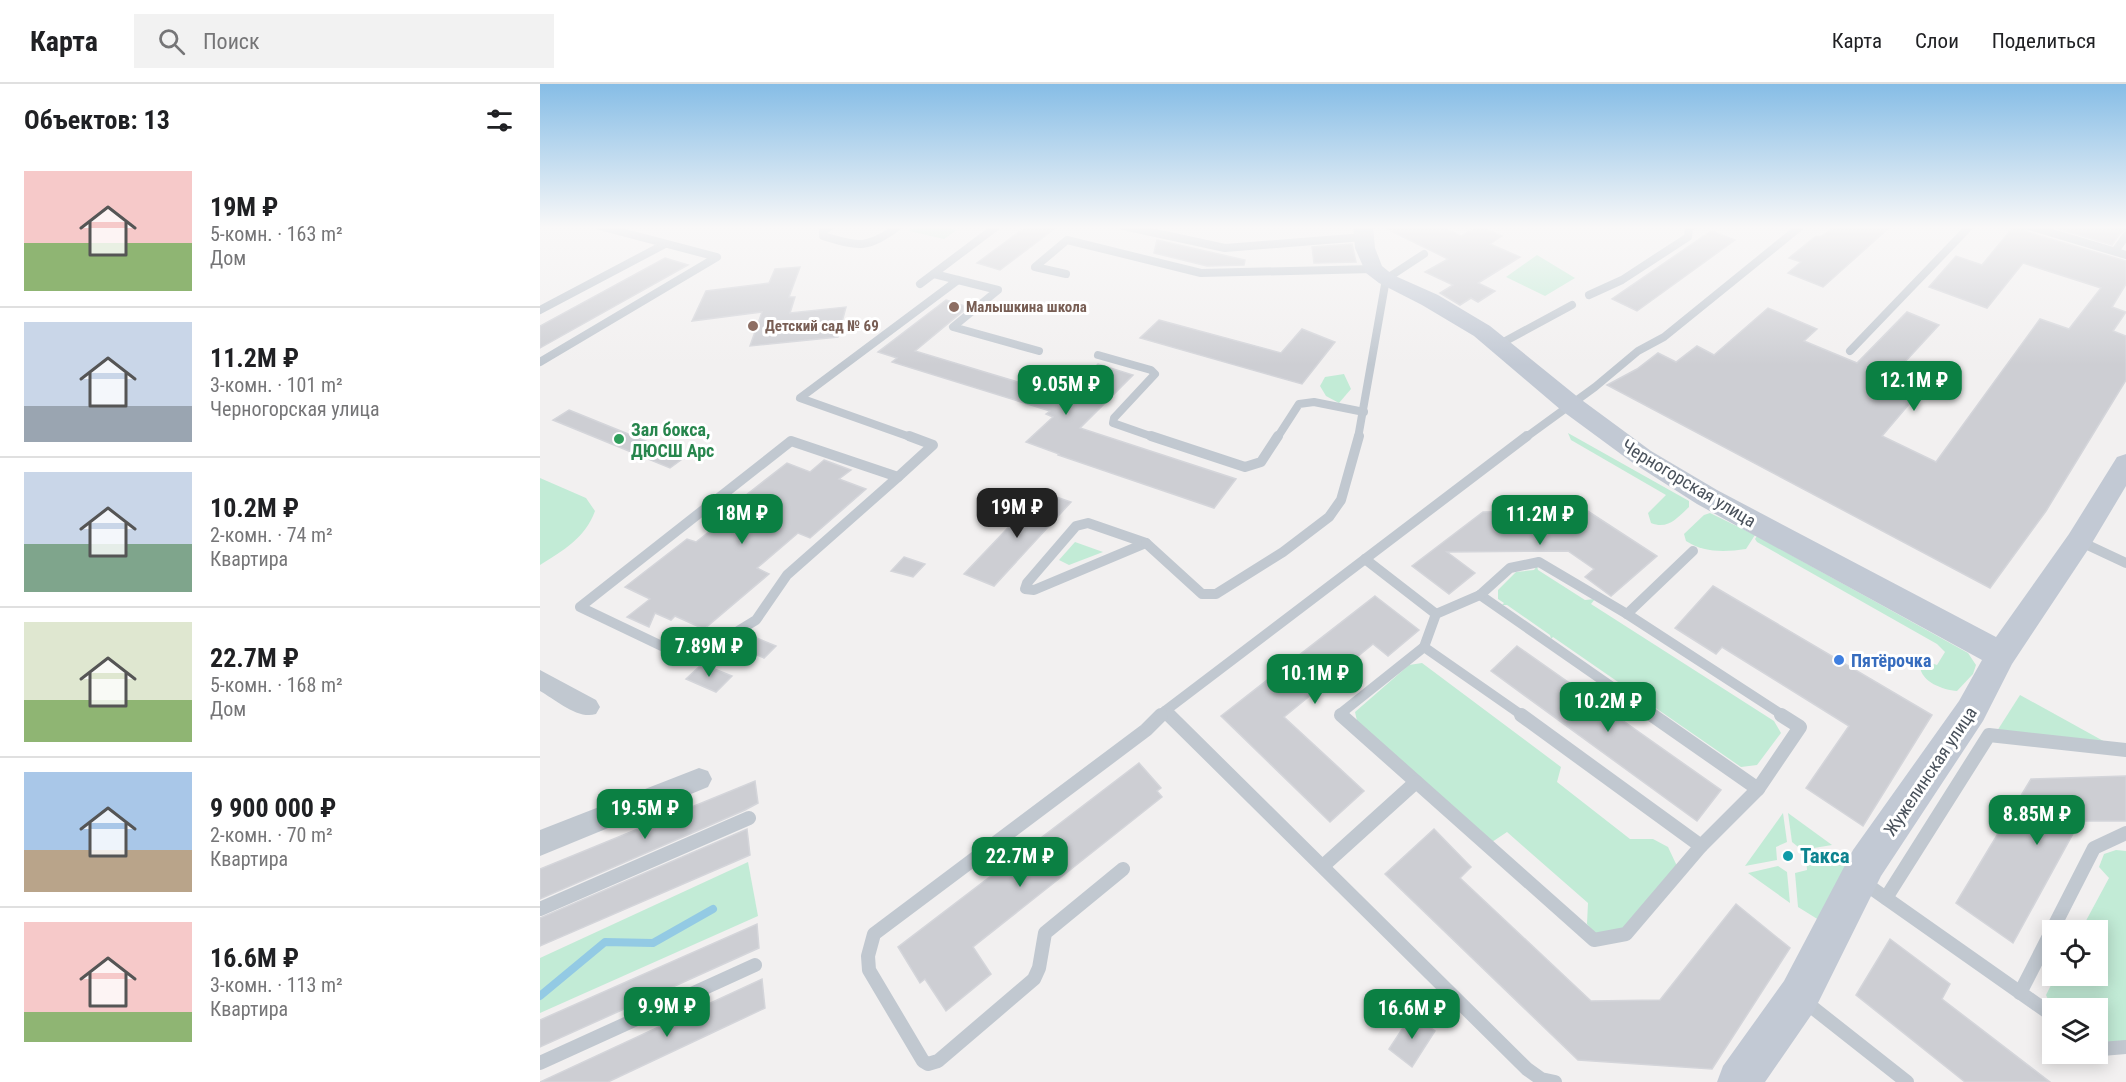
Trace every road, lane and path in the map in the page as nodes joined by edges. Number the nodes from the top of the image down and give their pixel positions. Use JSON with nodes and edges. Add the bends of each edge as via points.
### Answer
{"nodes":[{"id":1,"x":611,"y":273,"type":"edge"},
{"id":2,"x":691,"y":273,"type":"edge"},
{"id":3,"x":1060,"y":273,"type":"edge"},
{"id":4,"x":1199,"y":273,"type":"edge"},
{"id":5,"x":1383,"y":273,"type":"edge"},
{"id":6,"x":1633,"y":273,"type":"edge"},
{"id":7,"x":1743,"y":273,"type":"edge"},
{"id":8,"x":1926,"y":273,"type":"edge"},
{"id":9,"x":934,"y":274,"type":"joint"},
{"id":10,"x":1066,"y":274,"type":"dead end"},
{"id":11,"x":1380,"y":274,"type":"junction"},
{"id":12,"x":958,"y":280,"type":"junction"},
{"id":13,"x":920,"y":284,"type":"dead end"},
{"id":14,"x":1589,"y":294,"type":"dead end"},
{"id":15,"x":1572,"y":305,"type":"dead end"},
{"id":16,"x":540,"y":310,"type":"edge"},
{"id":17,"x":1500,"y":344,"type":"junction"},
{"id":18,"x":1039,"y":351,"type":"dead end"},
{"id":19,"x":1850,"y":351,"type":"dead end"},
{"id":20,"x":1098,"y":355,"type":"dead end"},
{"id":21,"x":540,"y":362,"type":"edge"},
{"id":22,"x":1570,"y":404,"type":"junction"},
{"id":23,"x":1364,"y":412,"type":"junction"},
{"id":24,"x":2126,"y":463,"type":"edge"},
{"id":25,"x":898,"y":477,"type":"junction"},
{"id":26,"x":2079,"y":541,"type":"junction"},
{"id":27,"x":1146,"y":543,"type":"junction"},
{"id":28,"x":1693,"y":551,"type":"dead end"},
{"id":29,"x":1365,"y":559,"type":"junction"},
{"id":30,"x":2126,"y":563,"type":"edge"},
{"id":31,"x":1480,"y":596,"type":"junction"},
{"id":32,"x":1436,"y":614,"type":"junction"},
{"id":33,"x":1627,"y":614,"type":"junction"},
{"id":34,"x":1424,"y":647,"type":"junction"},
{"id":35,"x":2001,"y":655,"type":"junction"},
{"id":36,"x":540,"y":680,"type":"edge"},
{"id":37,"x":588,"y":706,"type":"dead end"},
{"id":38,"x":1165,"y":711,"type":"junction"},
{"id":39,"x":2126,"y":750,"type":"edge"},
{"id":40,"x":699,"y":779,"type":"dead end"},
{"id":41,"x":1416,"y":782,"type":"junction"},
{"id":42,"x":1758,"y":789,"type":"junction"},
{"id":43,"x":749,"y":818,"type":"dead end"},
{"id":44,"x":2126,"y":833,"type":"edge"},
{"id":45,"x":540,"y":843,"type":"edge"},
{"id":46,"x":1701,"y":846,"type":"junction"},
{"id":47,"x":1323,"y":867,"type":"junction"},
{"id":48,"x":1123,"y":869,"type":"dead end"},
{"id":49,"x":1872,"y":888,"type":"junction"},
{"id":50,"x":540,"y":909,"type":"edge"},
{"id":51,"x":756,"y":964,"type":"dead end"},
{"id":52,"x":2020,"y":993,"type":"junction"},
{"id":53,"x":1799,"y":996,"type":"junction"},
{"id":54,"x":2042,"y":1008,"type":"edge"},
{"id":55,"x":2126,"y":1047,"type":"edge"},
{"id":56,"x":2108,"y":1048,"type":"edge"},
{"id":57,"x":540,"y":1063,"type":"edge"},
{"id":58,"x":1555,"y":1082,"type":"edge"},
{"id":59,"x":1739,"y":1082,"type":"edge"},
{"id":60,"x":1907,"y":1082,"type":"edge"}],
"edges":[{"from":1,"to":16,"type":"lane"},
{"from":2,"to":21,"type":"lane"},
{"from":3,"to":10,"type":"lane"},
{"from":4,"to":11,"type":"lane"},
{"from":5,"to":11,"type":"lane"},
{"from":6,"to":14,"type":"lane"},
{"from":7,"to":22,"type":"lane","via":[[1664,337],[1643,345],[1588,394]]},
{"from":8,"to":19,"type":"lane"},
{"from":9,"to":12,"type":"lane"},
{"from":9,"to":13,"type":"lane"},
{"from":11,"to":17,"type":"street","name":"Черногорская улица"},
{"from":11,"to":23,"type":"lane"},
{"from":12,"to":18,"type":"lane","via":[[998,290],[953,327]]},
{"from":12,"to":25,"type":"lane","via":[[800,398],[933,445]]},
{"from":15,"to":17,"type":"lane"},
{"from":17,"to":22,"type":"street","name":"Черногорская улица"},
{"from":20,"to":23,"type":"lane","via":[[1155,374],[1113,423],[1245,467],[1261,462],[1299,404],[1314,402]]},
{"from":22,"to":29,"type":"lane"},
{"from":22,"to":35,"type":"street","name":"Черногорская улица","via":[[1642,457],[1707,497]]},
{"from":23,"to":27,"type":"lane","via":[[1348,482],[1329,517],[1283,552],[1216,594],[1202,594]]},
{"from":24,"to":26,"type":"street","name":"Жужелинская улица"},
{"from":25,"to":25,"type":"lane","via":[[791,441],[580,607],[691,660],[756,620],[788,575]]},
{"from":26,"to":30,"type":"lane"},
{"from":26,"to":35,"type":"street","name":"Жужелинская улица"},
{"from":27,"to":27,"type":"lane","via":[[1081,523],[1025,589],[1034,590]]},
{"from":28,"to":33,"type":"lane"},
{"from":29,"to":32,"type":"lane"},
{"from":29,"to":38,"type":"lane"},
{"from":31,"to":32,"type":"lane"},
{"from":31,"to":33,"type":"lane","via":[[1510,568],[1539,562]]},
{"from":31,"to":42,"type":"lane"},
{"from":32,"to":34,"type":"lane"},
{"from":33,"to":42,"type":"lane","via":[[1800,727]]},
{"from":34,"to":41,"type":"lane","via":[[1340,714]]},
{"from":34,"to":46,"type":"lane"},
{"from":35,"to":49,"type":"street","name":"Жужелинская улица"},
{"from":36,"to":37,"type":"street"},
{"from":38,"to":47,"type":"lane"},
{"from":38,"to":48,"type":"lane","via":[[1146,730],[874,934],[869,970],[922,1061],[928,1064],[938,1060],[1034,979],[1039,973],[1040,945],[1045,933]]},
{"from":39,"to":49,"type":"lane","via":[[1989,735]]},
{"from":40,"to":45,"type":"street"},
{"from":41,"to":46,"type":"lane","via":[[1594,940],[1626,934]]},
{"from":41,"to":47,"type":"lane"},
{"from":42,"to":46,"type":"lane"},
{"from":43,"to":50,"type":"lane"},
{"from":44,"to":52,"type":"lane","via":[[2094,848]]},
{"from":47,"to":58,"type":"lane","via":[[1527,1069],[1541,1079]]},
{"from":49,"to":52,"type":"lane"},
{"from":49,"to":53,"type":"street","name":"Жужелинская улица"},
{"from":51,"to":57,"type":"lane"},
{"from":52,"to":54,"type":"lane"},
{"from":53,"to":59,"type":"street","name":"Жужелинская улица"},
{"from":53,"to":60,"type":"lane"},
{"from":55,"to":56,"type":"lane"}]}
